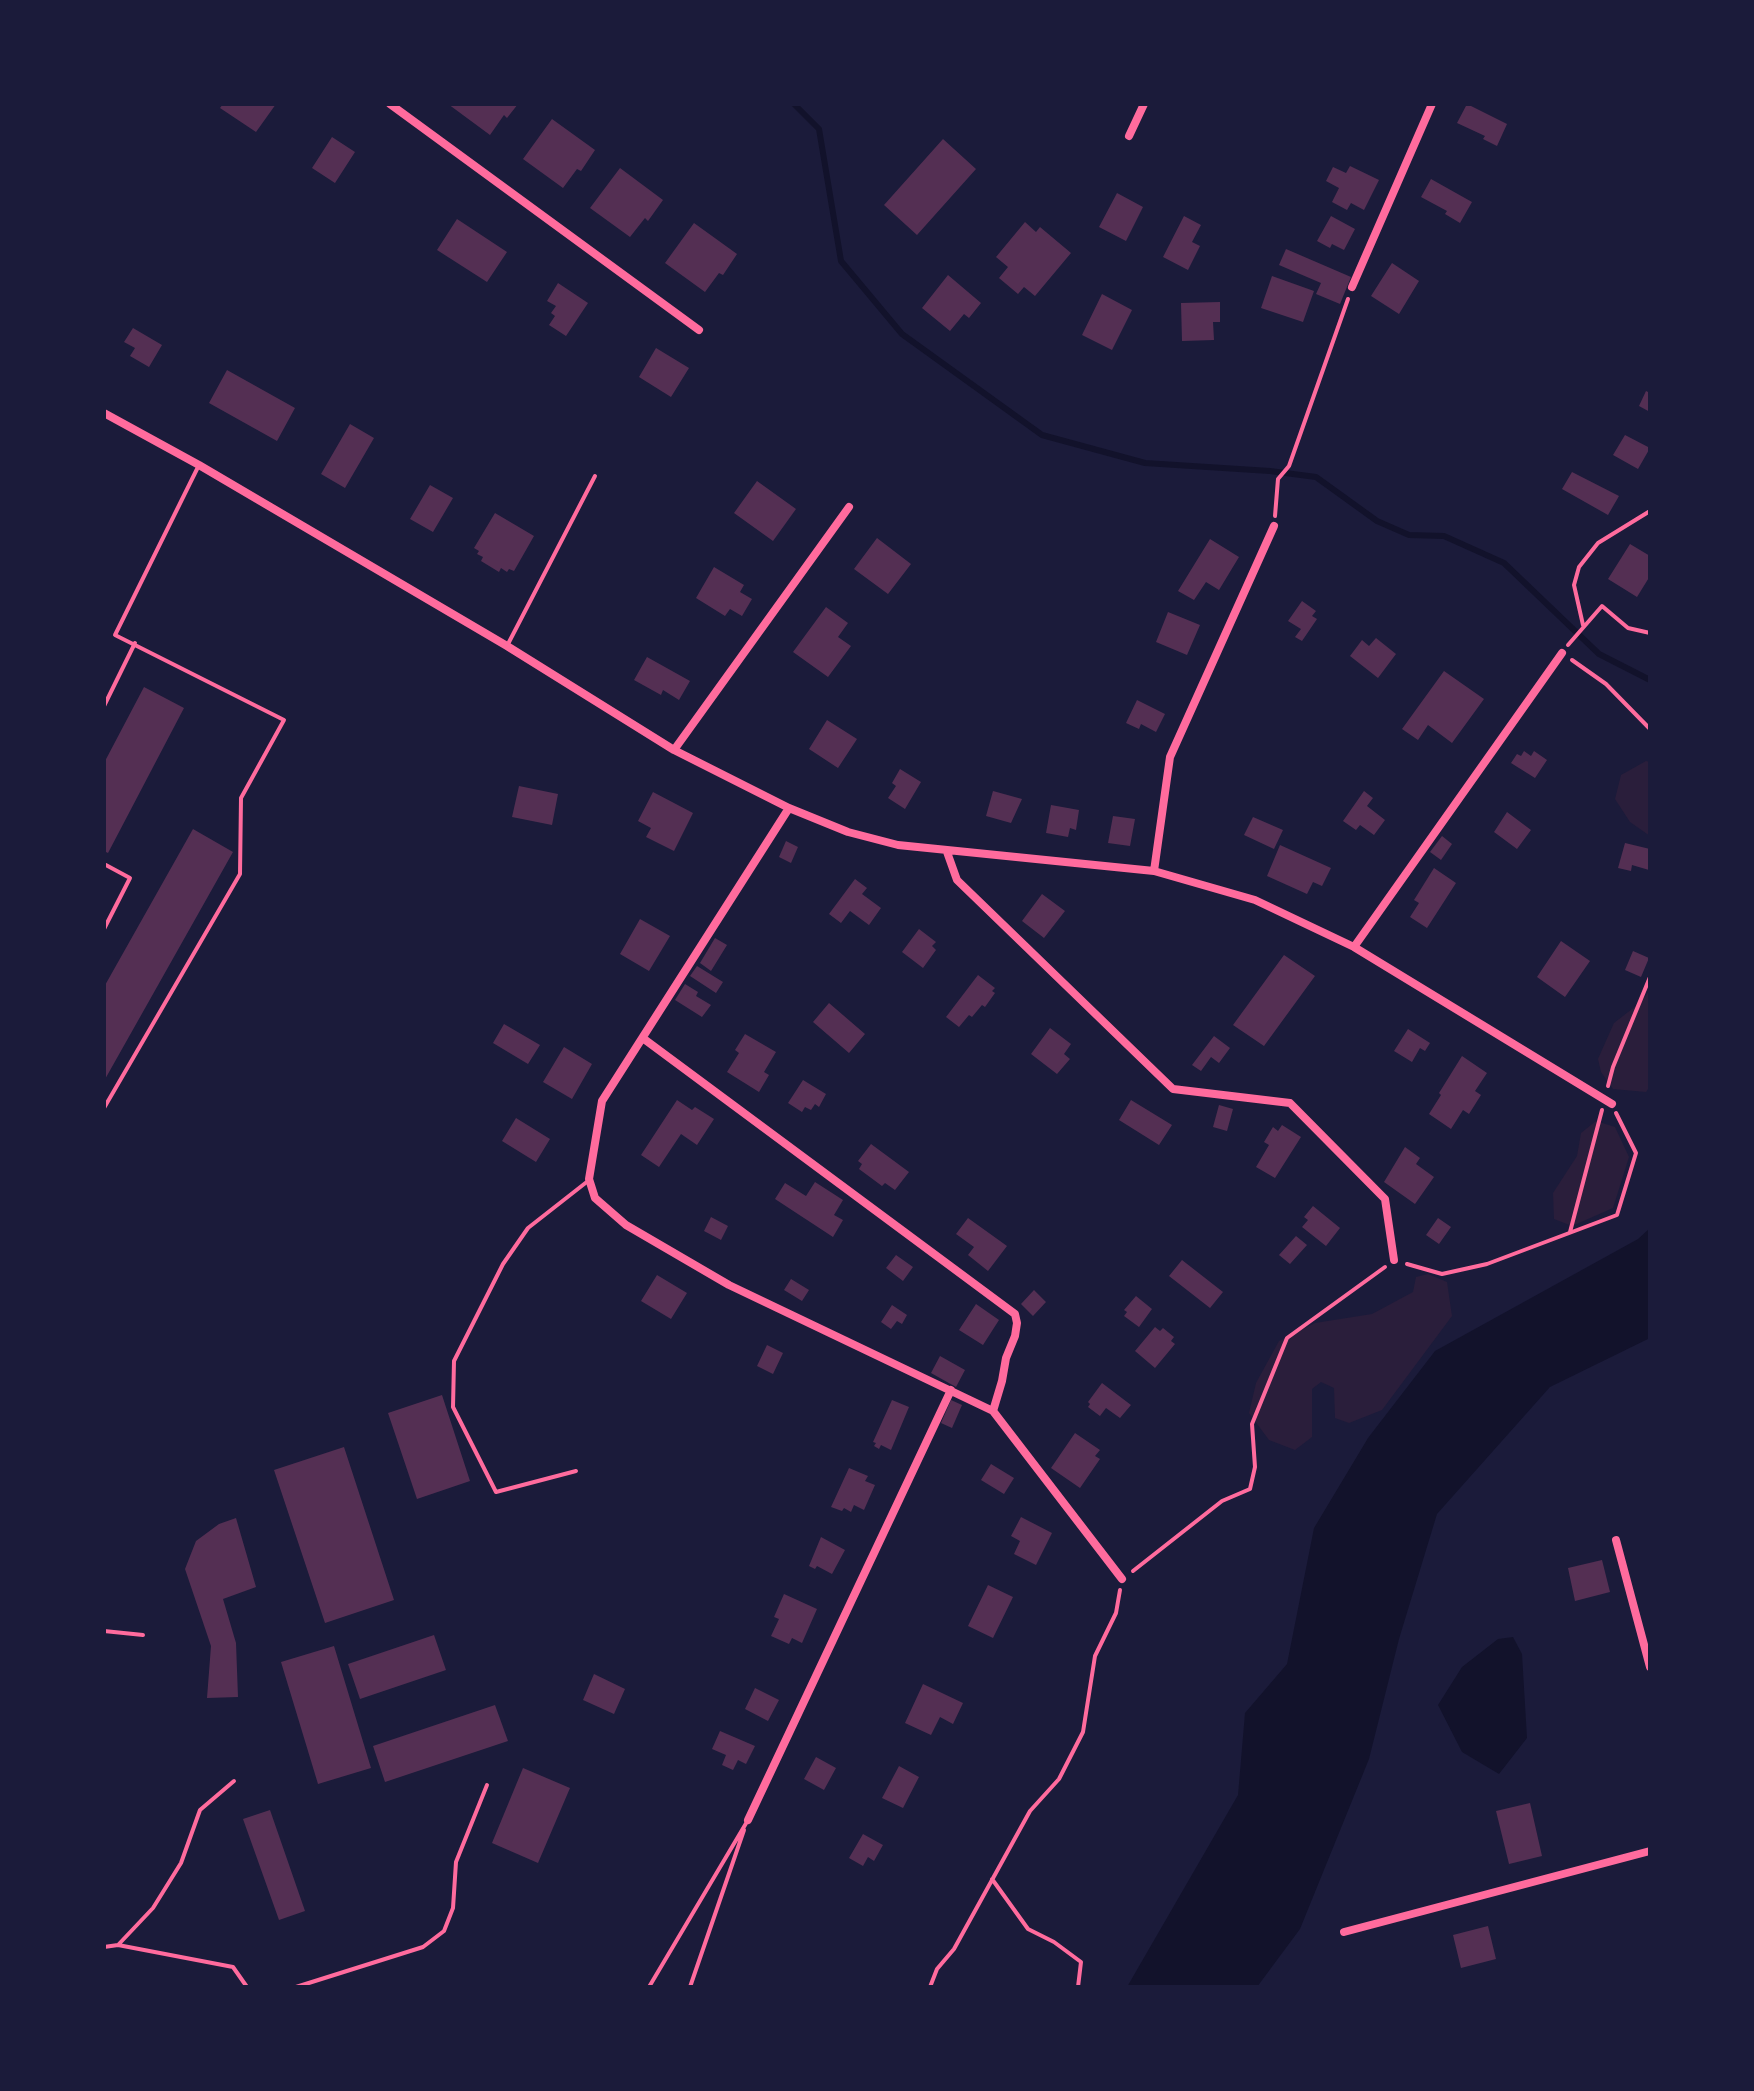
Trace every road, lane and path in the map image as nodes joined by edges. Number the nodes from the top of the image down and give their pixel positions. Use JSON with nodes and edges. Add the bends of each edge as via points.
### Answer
{"nodes":[{"id":1,"x":390,"y":104,"type":"edge"},
{"id":2,"x":1144,"y":104,"type":"edge"},
{"id":3,"x":1432,"y":104,"type":"edge"},
{"id":4,"x":1129,"y":136,"type":"dead end"},
{"id":5,"x":1352,"y":287,"type":"joint"},
{"id":6,"x":699,"y":330,"type":"dead end"},
{"id":7,"x":104,"y":413,"type":"edge"},
{"id":8,"x":199,"y":465,"type":"junction"},
{"id":9,"x":595,"y":476,"type":"dead end"},
{"id":10,"x":849,"y":507,"type":"dead end"},
{"id":11,"x":1650,"y":511,"type":"edge"},
{"id":12,"x":1274,"y":526,"type":"joint"},
{"id":13,"x":1583,"y":625,"type":"junction"},
{"id":14,"x":1650,"y":633,"type":"edge"},
{"id":15,"x":135,"y":643,"type":"junction"},
{"id":16,"x":1573,"y":644,"type":"dead end"},
{"id":17,"x":507,"y":646,"type":"junction"},
{"id":18,"x":1562,"y":653,"type":"joint"},
{"id":19,"x":104,"y":706,"type":"edge"},
{"id":20,"x":1650,"y":729,"type":"edge"},
{"id":21,"x":674,"y":750,"type":"junction"},
{"id":22,"x":789,"y":808,"type":"junction"},
{"id":23,"x":947,"y":852,"type":"junction"},
{"id":24,"x":104,"y":864,"type":"edge"},
{"id":25,"x":1154,"y":871,"type":"junction"},
{"id":26,"x":104,"y":929,"type":"edge"},
{"id":27,"x":1354,"y":947,"type":"junction"},
{"id":28,"x":644,"y":1039,"type":"junction"},
{"id":29,"x":1612,"y":1104,"type":"joint"},
{"id":30,"x":104,"y":1108,"type":"edge"},
{"id":31,"x":589,"y":1179,"type":"junction"},
{"id":32,"x":1394,"y":1260,"type":"junction"},
{"id":33,"x":951,"y":1390,"type":"junction"},
{"id":34,"x":993,"y":1411,"type":"junction"},
{"id":35,"x":576,"y":1471,"type":"dead end"},
{"id":36,"x":1616,"y":1540,"type":"dead end"},
{"id":37,"x":1122,"y":1579,"type":"junction"},
{"id":38,"x":104,"y":1631,"type":"edge"},
{"id":39,"x":143,"y":1635,"type":"dead end"},
{"id":40,"x":1650,"y":1667,"type":"edge"},
{"id":41,"x":234,"y":1781,"type":"dead end"},
{"id":42,"x":487,"y":1785,"type":"dead end"},
{"id":43,"x":748,"y":1820,"type":"junction"},
{"id":44,"x":1650,"y":1851,"type":"edge"},
{"id":45,"x":992,"y":1879,"type":"junction"},
{"id":46,"x":1344,"y":1932,"type":"dead end"},
{"id":47,"x":118,"y":1945,"type":"junction"},
{"id":48,"x":104,"y":1947,"type":"edge"},
{"id":49,"x":247,"y":1987,"type":"edge"},
{"id":50,"x":296,"y":1987,"type":"edge"},
{"id":51,"x":649,"y":1987,"type":"edge"},
{"id":52,"x":690,"y":1987,"type":"edge"},
{"id":53,"x":930,"y":1987,"type":"edge"},
{"id":54,"x":1078,"y":1987,"type":"edge"}],
"edges":[{"from":1,"to":6,"type":"street"},
{"from":2,"to":4,"type":"street"},
{"from":3,"to":5,"type":"street"},
{"from":5,"to":12,"type":"path","via":[[1289,466],[1278,479]]},
{"from":7,"to":8,"type":"street"},
{"from":8,"to":15,"type":"lane","via":[[115,635]]},
{"from":8,"to":17,"type":"street"},
{"from":9,"to":17,"type":"lane"},
{"from":10,"to":21,"type":"street"},
{"from":11,"to":13,"type":"path","via":[[1598,543],[1579,567],[1574,585]]},
{"from":12,"to":25,"type":"street","via":[[1170,757]]},
{"from":13,"to":14,"type":"path","via":[[1602,606],[1628,628]]},
{"from":13,"to":18,"type":"path"},
{"from":15,"to":19,"type":"lane"},
{"from":15,"to":30,"type":"lane","via":[[284,720],[241,798],[240,874]]},
{"from":16,"to":20,"type":"path","via":[[1568,657],[1606,684]]},
{"from":17,"to":21,"type":"street"},
{"from":18,"to":27,"type":"street"},
{"from":21,"to":22,"type":"street"},
{"from":22,"to":23,"type":"street","via":[[848,832]]},
{"from":22,"to":28,"type":"street"},
{"from":23,"to":25,"type":"street"},
{"from":23,"to":32,"type":"street","via":[[957,880],[1173,1089],[1290,1103],[1385,1199]]},
{"from":24,"to":26,"type":"lane","via":[[130,878]]},
{"from":25,"to":27,"type":"street","via":[[1255,900]]},
{"from":27,"to":29,"type":"street"},
{"from":28,"to":31,"type":"street","via":[[602,1101]]},
{"from":28,"to":34,"type":"street","via":[[1015,1314],[1015,1336]]},
{"from":29,"to":32,"type":"path","via":[[1636,1153],[1617,1215],[1487,1264],[1442,1274]]},
{"from":31,"to":33,"type":"street","via":[[595,1198],[626,1225],[729,1285]]},
{"from":31,"to":35,"type":"lane","via":[[528,1228],[503,1264],[454,1361],[453,1407],[496,1492]]},
{"from":32,"to":37,"type":"path","via":[[1287,1338],[1252,1424],[1255,1467],[1250,1489],[1222,1501]]},
{"from":33,"to":34,"type":"street"},
{"from":33,"to":43,"type":"street"},
{"from":34,"to":37,"type":"street"},
{"from":36,"to":40,"type":"street"},
{"from":37,"to":45,"type":"path","via":[[1116,1613],[1095,1656],[1083,1732],[1059,1779],[1030,1811]]},
{"from":38,"to":39,"type":"lane"},
{"from":41,"to":47,"type":"lane","via":[[200,1810],[181,1863],[153,1908]]},
{"from":42,"to":50,"type":"lane","via":[[456,1862],[453,1908],[444,1931],[423,1947]]},
{"from":43,"to":51,"type":"lane"},
{"from":43,"to":52,"type":"lane"},
{"from":44,"to":46,"type":"street"},
{"from":45,"to":53,"type":"path"},
{"from":45,"to":54,"type":"path","via":[[1028,1929],[1081,1962]]},
{"from":47,"to":48,"type":"lane"},
{"from":47,"to":49,"type":"lane","via":[[233,1967]]}]}
